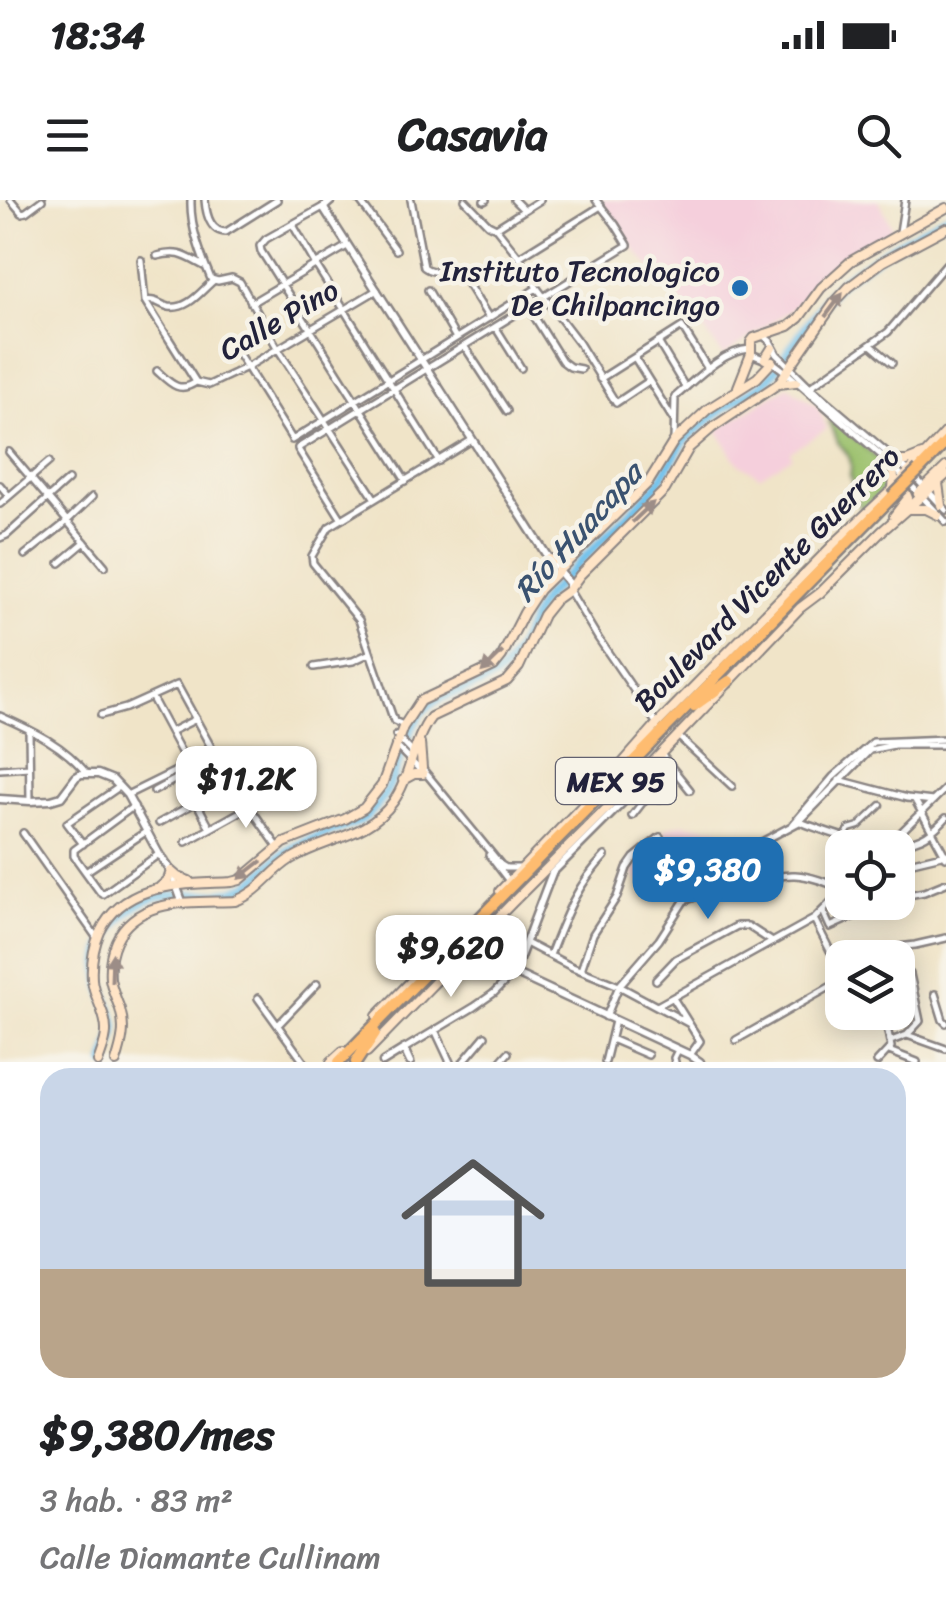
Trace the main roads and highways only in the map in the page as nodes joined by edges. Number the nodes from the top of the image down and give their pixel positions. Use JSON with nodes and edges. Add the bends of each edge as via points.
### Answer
{"nodes":[{"id":1,"x":946,"y":208,"type":"edge"},
{"id":2,"x":946,"y":231,"type":"edge"},
{"id":3,"x":772,"y":358,"type":"road end"},
{"id":4,"x":736,"y":390,"type":"junction"},
{"id":5,"x":946,"y":432,"type":"edge"},
{"id":6,"x":946,"y":445,"type":"edge"},
{"id":7,"x":930,"y":450,"type":"junction"},
{"id":8,"x":946,"y":467,"type":"edge"},
{"id":9,"x":914,"y":473,"type":"junction"},
{"id":10,"x":946,"y":475,"type":"edge"},
{"id":11,"x":938,"y":483,"type":"junction"},
{"id":12,"x":894,"y":493,"type":"junction"},
{"id":13,"x":924,"y":493,"type":"junction"},
{"id":14,"x":908,"y":509,"type":"junction"},
{"id":15,"x":942,"y":510,"type":"edge"},
{"id":16,"x":882,"y":531,"type":"junction"},
{"id":17,"x":571,"y":558,"type":"junction"},
{"id":18,"x":556,"y":574,"type":"junction"},
{"id":19,"x":730,"y":682,"type":"junction"},
{"id":20,"x":690,"y":706,"type":"junction"},
{"id":21,"x":657,"y":724,"type":"junction"},
{"id":22,"x":420,"y":736,"type":"junction"},
{"id":23,"x":403,"y":780,"type":"junction"},
{"id":24,"x":568,"y":830,"type":"junction"},
{"id":25,"x":549,"y":839,"type":"junction"},
{"id":26,"x":198,"y":884,"type":"junction"},
{"id":27,"x":159,"y":887,"type":"junction"},
{"id":28,"x":375,"y":1033,"type":"junction"},
{"id":29,"x":338,"y":1060,"type":"edge"},
{"id":30,"x":98,"y":1062,"type":"edge"},
{"id":31,"x":116,"y":1062,"type":"edge"},
{"id":32,"x":357,"y":1062,"type":"edge"}],
"edges":[{"from":1,"to":4,"type":"main road","via":[[851,261],[789,326],[754,338]]},
{"from":22,"to":2,"type":"main road","one_way":true,"via":[[431,716],[513,675],[555,600],[665,490],[689,448],[778,384],[849,286]]},
{"from":3,"to":4,"type":"main road"},
{"from":4,"to":17,"type":"main road","via":[[674,441],[648,483]]},
{"from":5,"to":7,"type":"main road","name":"Boulevard Vicente Guerrero"},
{"from":6,"to":9,"type":"highway","name":"Boulevard Vicente Guerrero","number":"MEX 95"},
{"from":7,"to":9,"type":"main road","name":"Boulevard Vicente Guerrero"},
{"from":7,"to":12,"type":"main road","via":[[893,462]]},
{"from":8,"to":13,"type":"main road"},
{"from":9,"to":12,"type":"highway","name":"Boulevard Vicente Guerrero","number":"MEX 95","bridge":true},
{"from":10,"to":11,"type":"main road"},
{"from":11,"to":13,"type":"main road"},
{"from":11,"to":15,"type":"main road"},
{"from":12,"to":16,"type":"main road","via":[[900,486],[907,501]]},
{"from":12,"to":20,"type":"highway","name":"Boulevard Vicente Guerrero","number":"MEX 95"},
{"from":12,"to":21,"type":"main road","name":"Boulevard Vicente Guerrero","via":[[836,542]]},
{"from":13,"to":14,"type":"main road","name":"Boulevard Vicente Guerrero"},
{"from":14,"to":15,"type":"main road"},
{"from":14,"to":16,"type":"main road","name":"Boulevard Vicente Guerrero"},
{"from":16,"to":19,"type":"main road","name":"Boulevard Vicente Guerrero"},
{"from":17,"to":18,"type":"main road"},
{"from":17,"to":18,"type":"main road","via":[[549,559]]},
{"from":18,"to":26,"type":"main road","one_way":true,"via":[[531,601],[494,666],[420,701],[377,794],[364,808],[278,847],[240,880]]},
{"from":19,"to":20,"type":"highway"},
{"from":19,"to":32,"type":"main road","name":"Boulevard Vicente Guerrero"},
{"from":20,"to":21,"type":"highway"},
{"from":20,"to":24,"type":"highway","name":"Boulevard Vicente Guerrero","number":"MEX 95"},
{"from":20,"to":28,"type":"highway","name":"Boulevard Vicente Guerrero","number":"MEX 95"},
{"from":21,"to":25,"type":"main road","name":"Boulevard Vicente Guerrero"},
{"from":22,"to":23,"type":"main road"},
{"from":22,"to":23,"type":"main road","via":[[422,771]]},
{"from":31,"to":23,"type":"main road","one_way":true,"via":[[123,1020],[110,974],[112,951],[136,916],[157,906],[246,897],[292,859],[376,821]]},
{"from":24,"to":25,"type":"highway"},
{"from":24,"to":29,"type":"highway","name":"Boulevard Vicente Guerrero","number":"MEX 95"},
{"from":25,"to":29,"type":"main road","name":"Boulevard Vicente Guerrero"},
{"from":26,"to":27,"type":"main road"},
{"from":26,"to":27,"type":"main road","via":[[171,871]]},
{"from":27,"to":30,"type":"main road","via":[[120,906],[98,938],[91,976],[106,1032]]},
{"from":28,"to":29,"type":"highway","name":"Boulevard Vicente Guerrero","number":"MEX 95"},
{"from":28,"to":32,"type":"highway"}]}
